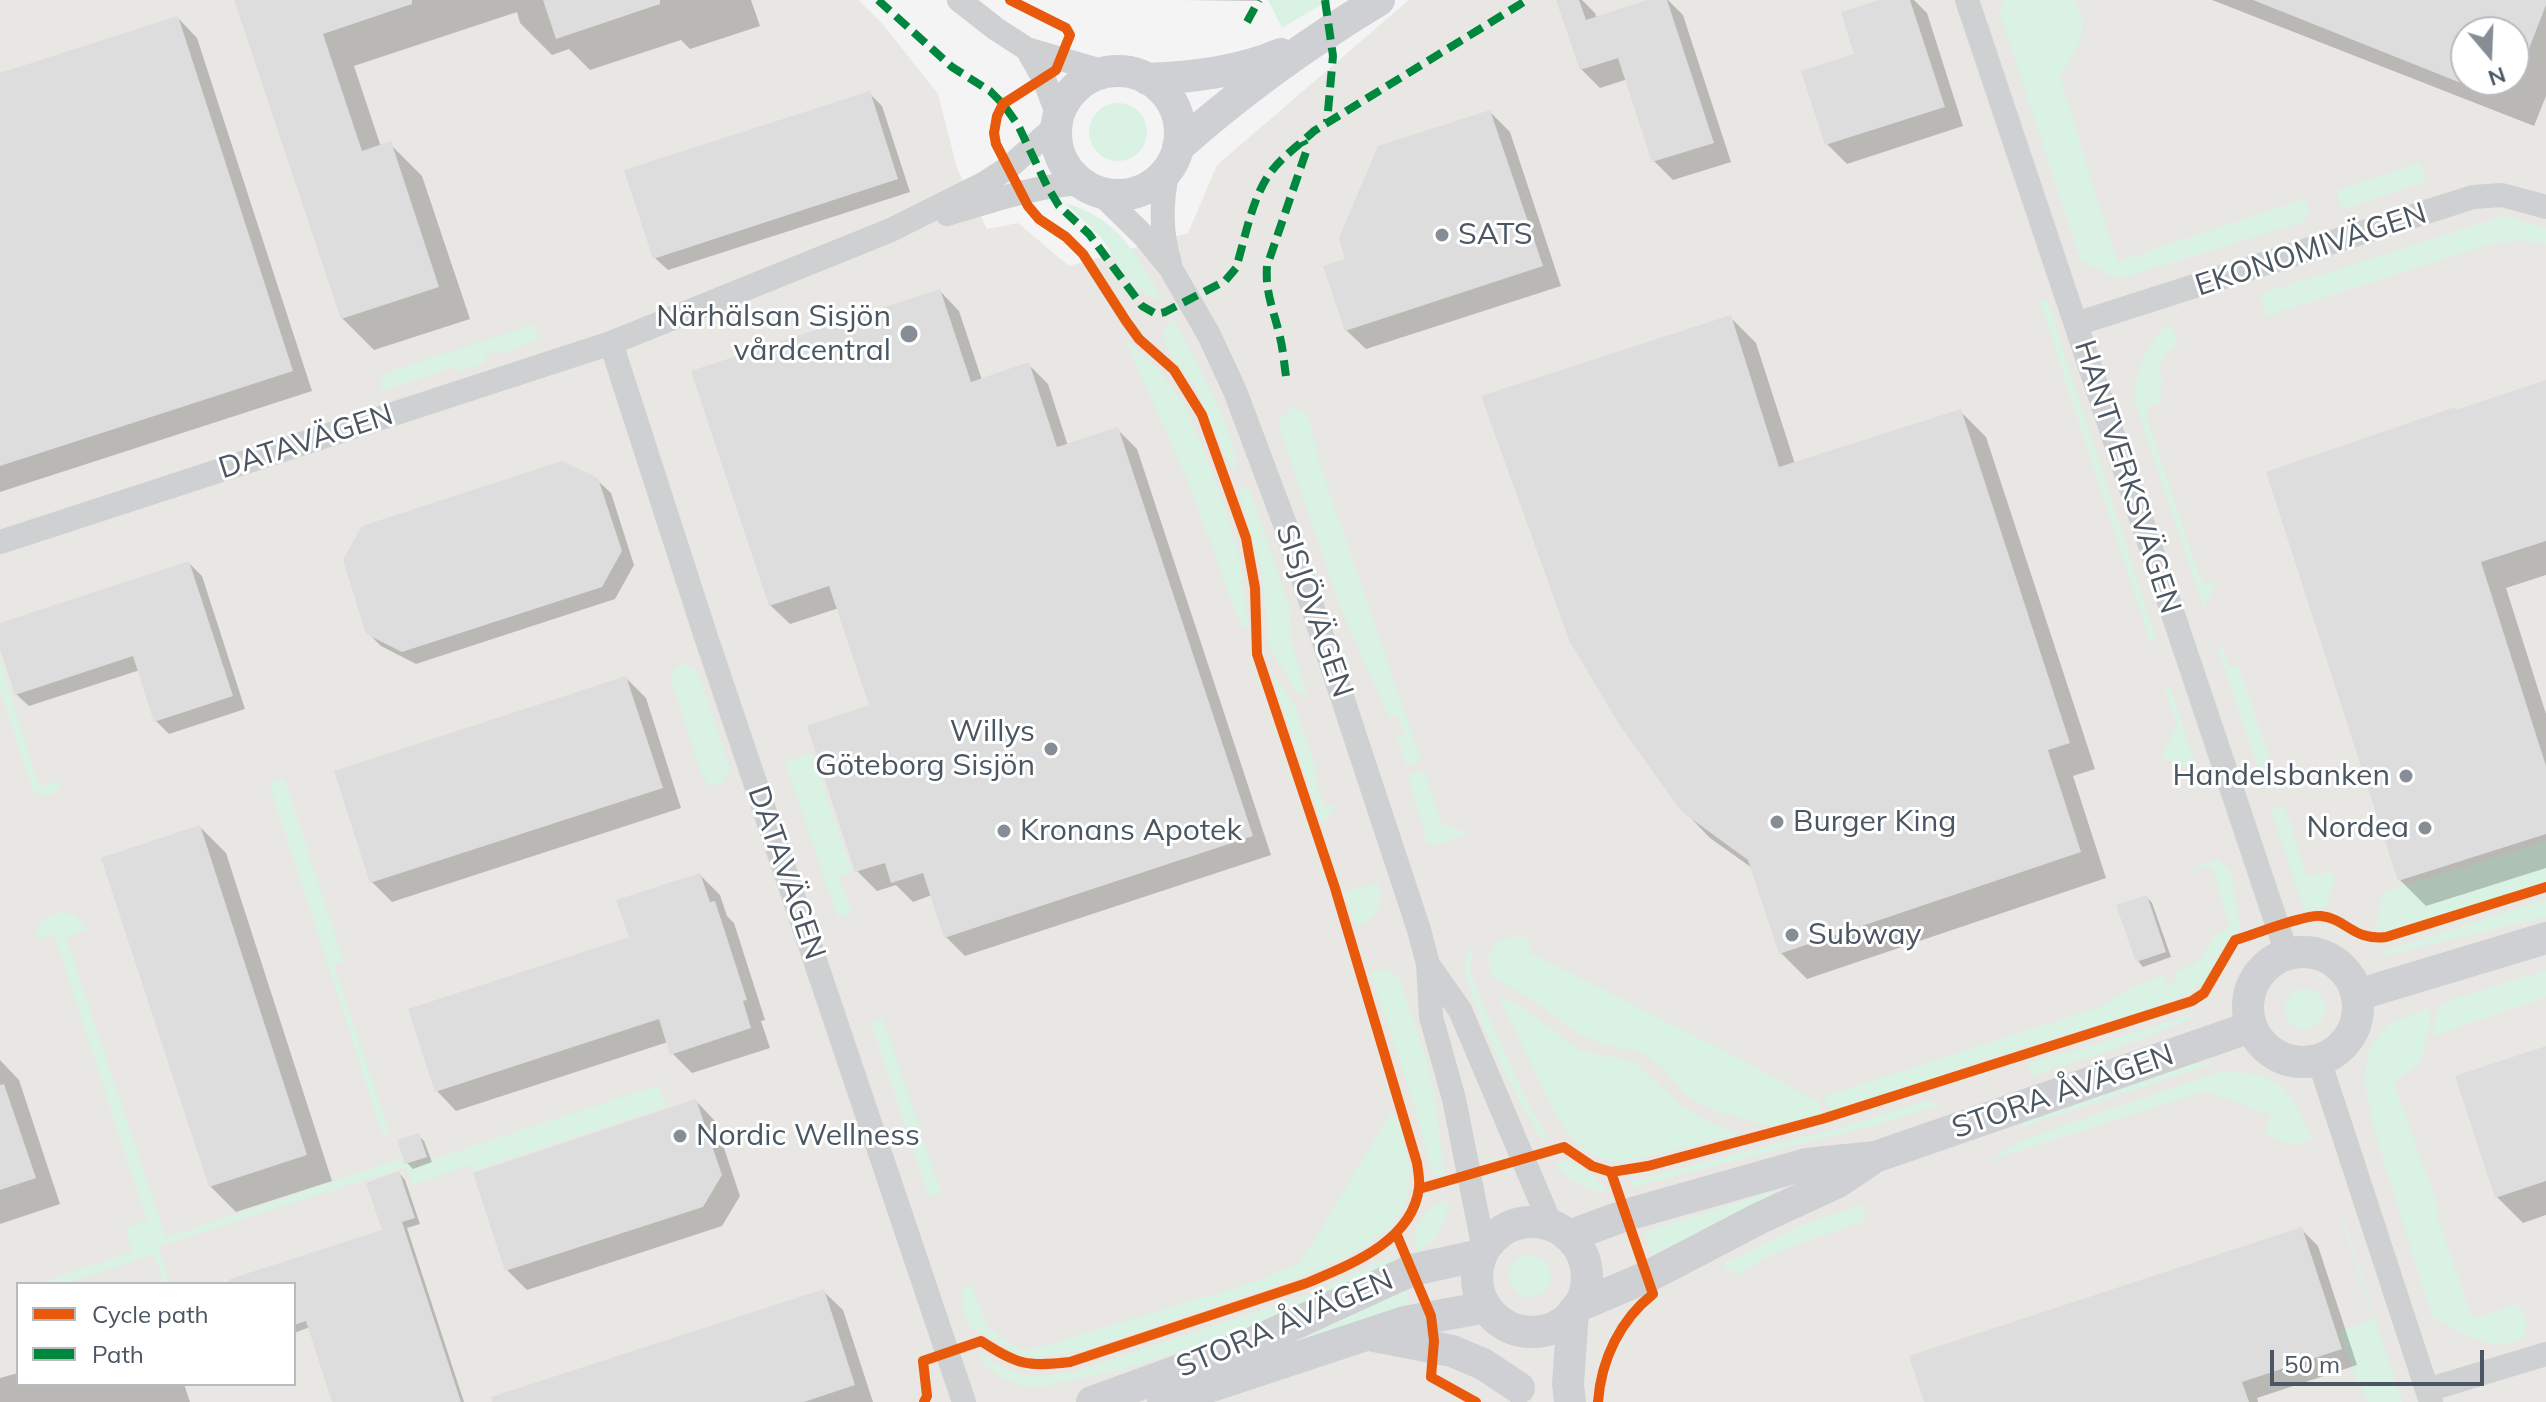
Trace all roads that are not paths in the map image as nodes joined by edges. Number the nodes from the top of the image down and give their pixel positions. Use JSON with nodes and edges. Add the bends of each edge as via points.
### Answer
{"nodes":[{"id":1,"x":959,"y":0,"type":"edge"},
{"id":2,"x":1379,"y":0,"type":"edge"},
{"id":3,"x":1967,"y":0,"type":"edge"},
{"id":4,"x":1310,"y":42,"type":"junction"},
{"id":5,"x":1027,"y":49,"type":"junction"},
{"id":6,"x":1105,"y":72,"type":"junction"},
{"id":7,"x":1147,"y":79,"type":"junction"},
{"id":8,"x":1057,"y":121,"type":"junction"},
{"id":9,"x":1173,"y":158,"type":"junction"},
{"id":10,"x":1090,"y":188,"type":"junction"},
{"id":11,"x":2546,"y":207,"type":"edge"},
{"id":12,"x":891,"y":230,"type":"junction"},
{"id":13,"x":1171,"y":269,"type":"junction"},
{"id":14,"x":2076,"y":324,"type":"junction"},
{"id":15,"x":611,"y":343,"type":"junction"},
{"id":16,"x":0,"y":542,"type":"edge"},
{"id":17,"x":2546,"y":938,"type":"edge"},
{"id":18,"x":2287,"y":954,"type":"junction"},
{"id":19,"x":1428,"y":964,"type":"junction"},
{"id":20,"x":2357,"y":995,"type":"junction"},
{"id":21,"x":2251,"y":1027,"type":"junction"},
{"id":22,"x":2319,"y":1060,"type":"junction"},
{"id":23,"x":1875,"y":1157,"type":"junction"},
{"id":24,"x":1560,"y":1230,"type":"junction"},
{"id":25,"x":1483,"y":1252,"type":"junction"},
{"id":26,"x":1576,"y":1309,"type":"junction"},
{"id":27,"x":1491,"y":1313,"type":"junction"},
{"id":28,"x":1367,"y":1335,"type":"junction"},
{"id":29,"x":2546,"y":1354,"type":"edge"},
{"id":30,"x":1522,"y":1395,"type":"edge"},
{"id":31,"x":2429,"y":1396,"type":"edge"},
{"id":32,"x":964,"y":1402,"type":"edge"},
{"id":33,"x":1092,"y":1402,"type":"edge"},
{"id":34,"x":1163,"y":1402,"type":"edge"},
{"id":35,"x":1570,"y":1402,"type":"edge"}],
"edges":[{"from":1,"to":5,"type":"street","name":"SISJÖVÄGEN"},
{"from":2,"to":4,"type":"street"},
{"from":3,"to":14,"type":"street","name":"HANTVERKSVÄGEN"},
{"from":4,"to":7,"type":"street","via":[[1228,70]]},
{"from":4,"to":9,"type":"street","via":[[1231,102]]},
{"from":5,"to":6,"type":"street","name":"SISJÖVÄGEN"},
{"from":5,"to":8,"type":"street","name":"SISJÖVÄGEN","via":[[1044,79]]},
{"from":6,"to":7,"type":"street","name":"SISJÖVÄGEN"},
{"from":6,"to":8,"type":"street","via":[[1079,84]]},
{"from":7,"to":9,"type":"street","name":"SISJÖVÄGEN","via":[[1165,93],[1176,113]]},
{"from":8,"to":10,"type":"street","name":"SISJÖVÄGEN","via":[[1063,163]]},
{"from":8,"to":12,"type":"street","name":"DATAVÄGEN","via":[[1008,168]]},
{"from":9,"to":10,"type":"street","via":[[1152,185],[1132,194]]},
{"from":9,"to":13,"type":"street","name":"SISJÖVÄGEN","via":[[1161,226]]},
{"from":10,"to":12,"type":"street","name":"DATAVÄGEN","via":[[1058,185],[1020,192]]},
{"from":10,"to":13,"type":"street","name":"SISJÖVÄGEN","via":[[1145,237]]},
{"from":11,"to":14,"type":"street","name":"EKONOMIVÄGEN","via":[[2502,195],[2473,197]]},
{"from":12,"to":15,"type":"street","name":"DATAVÄGEN"},
{"from":13,"to":19,"type":"street","name":"SISJÖVÄGEN","via":[[1235,391],[1286,527]]},
{"from":14,"to":18,"type":"street","name":"HANTVERKSVÄGEN"},
{"from":15,"to":16,"type":"street","name":"DATAVÄGEN"},
{"from":15,"to":32,"type":"street","name":"DATAVÄGEN"},
{"from":17,"to":20,"type":"street"},
{"from":18,"to":20,"type":"street","via":[[2323,955],[2350,978]]},
{"from":18,"to":21,"type":"street","via":[[2270,962],[2249,991]]},
{"from":19,"to":24,"type":"street","name":"SISJÖVÄGEN","via":[[1460,1010]]},
{"from":19,"to":25,"type":"street","name":"SISJÖVÄGEN","via":[[1431,1017],[1454,1099]]},
{"from":20,"to":22,"type":"street","via":[[2350,1034]]},
{"from":21,"to":22,"type":"street","via":[[2271,1053],[2287,1060]]},
{"from":21,"to":23,"type":"street","name":"STORA ÅVÄGEN"},
{"from":22,"to":31,"type":"street"},
{"from":23,"to":24,"type":"street","name":"STORA ÅVÄGEN","via":[[1807,1164]]},
{"from":23,"to":26,"type":"street","name":"STORA ÅVÄGEN","via":[[1838,1182]]},
{"from":24,"to":25,"type":"street","name":"STORA ÅVÄGEN","via":[[1525,1222],[1513,1225]]},
{"from":24,"to":26,"type":"street","via":[[1587,1269]]},
{"from":25,"to":27,"type":"street","via":[[1478,1287]]},
{"from":25,"to":33,"type":"street","name":"STORA ÅVÄGEN","via":[[1412,1270],[1246,1346]]},
{"from":26,"to":27,"type":"street","name":"STORA ÅVÄGEN","via":[[1542,1331],[1518,1330]]},
{"from":26,"to":35,"type":"street"},
{"from":27,"to":28,"type":"street","name":"STORA ÅVÄGEN","via":[[1418,1319]]},
{"from":27,"to":30,"type":"street"},
{"from":28,"to":30,"type":"street","name":"STORA ÅVÄGEN","via":[[1452,1351],[1483,1364]]},
{"from":28,"to":34,"type":"street","name":"STORA ÅVÄGEN"},
{"from":29,"to":31,"type":"street"}]}
